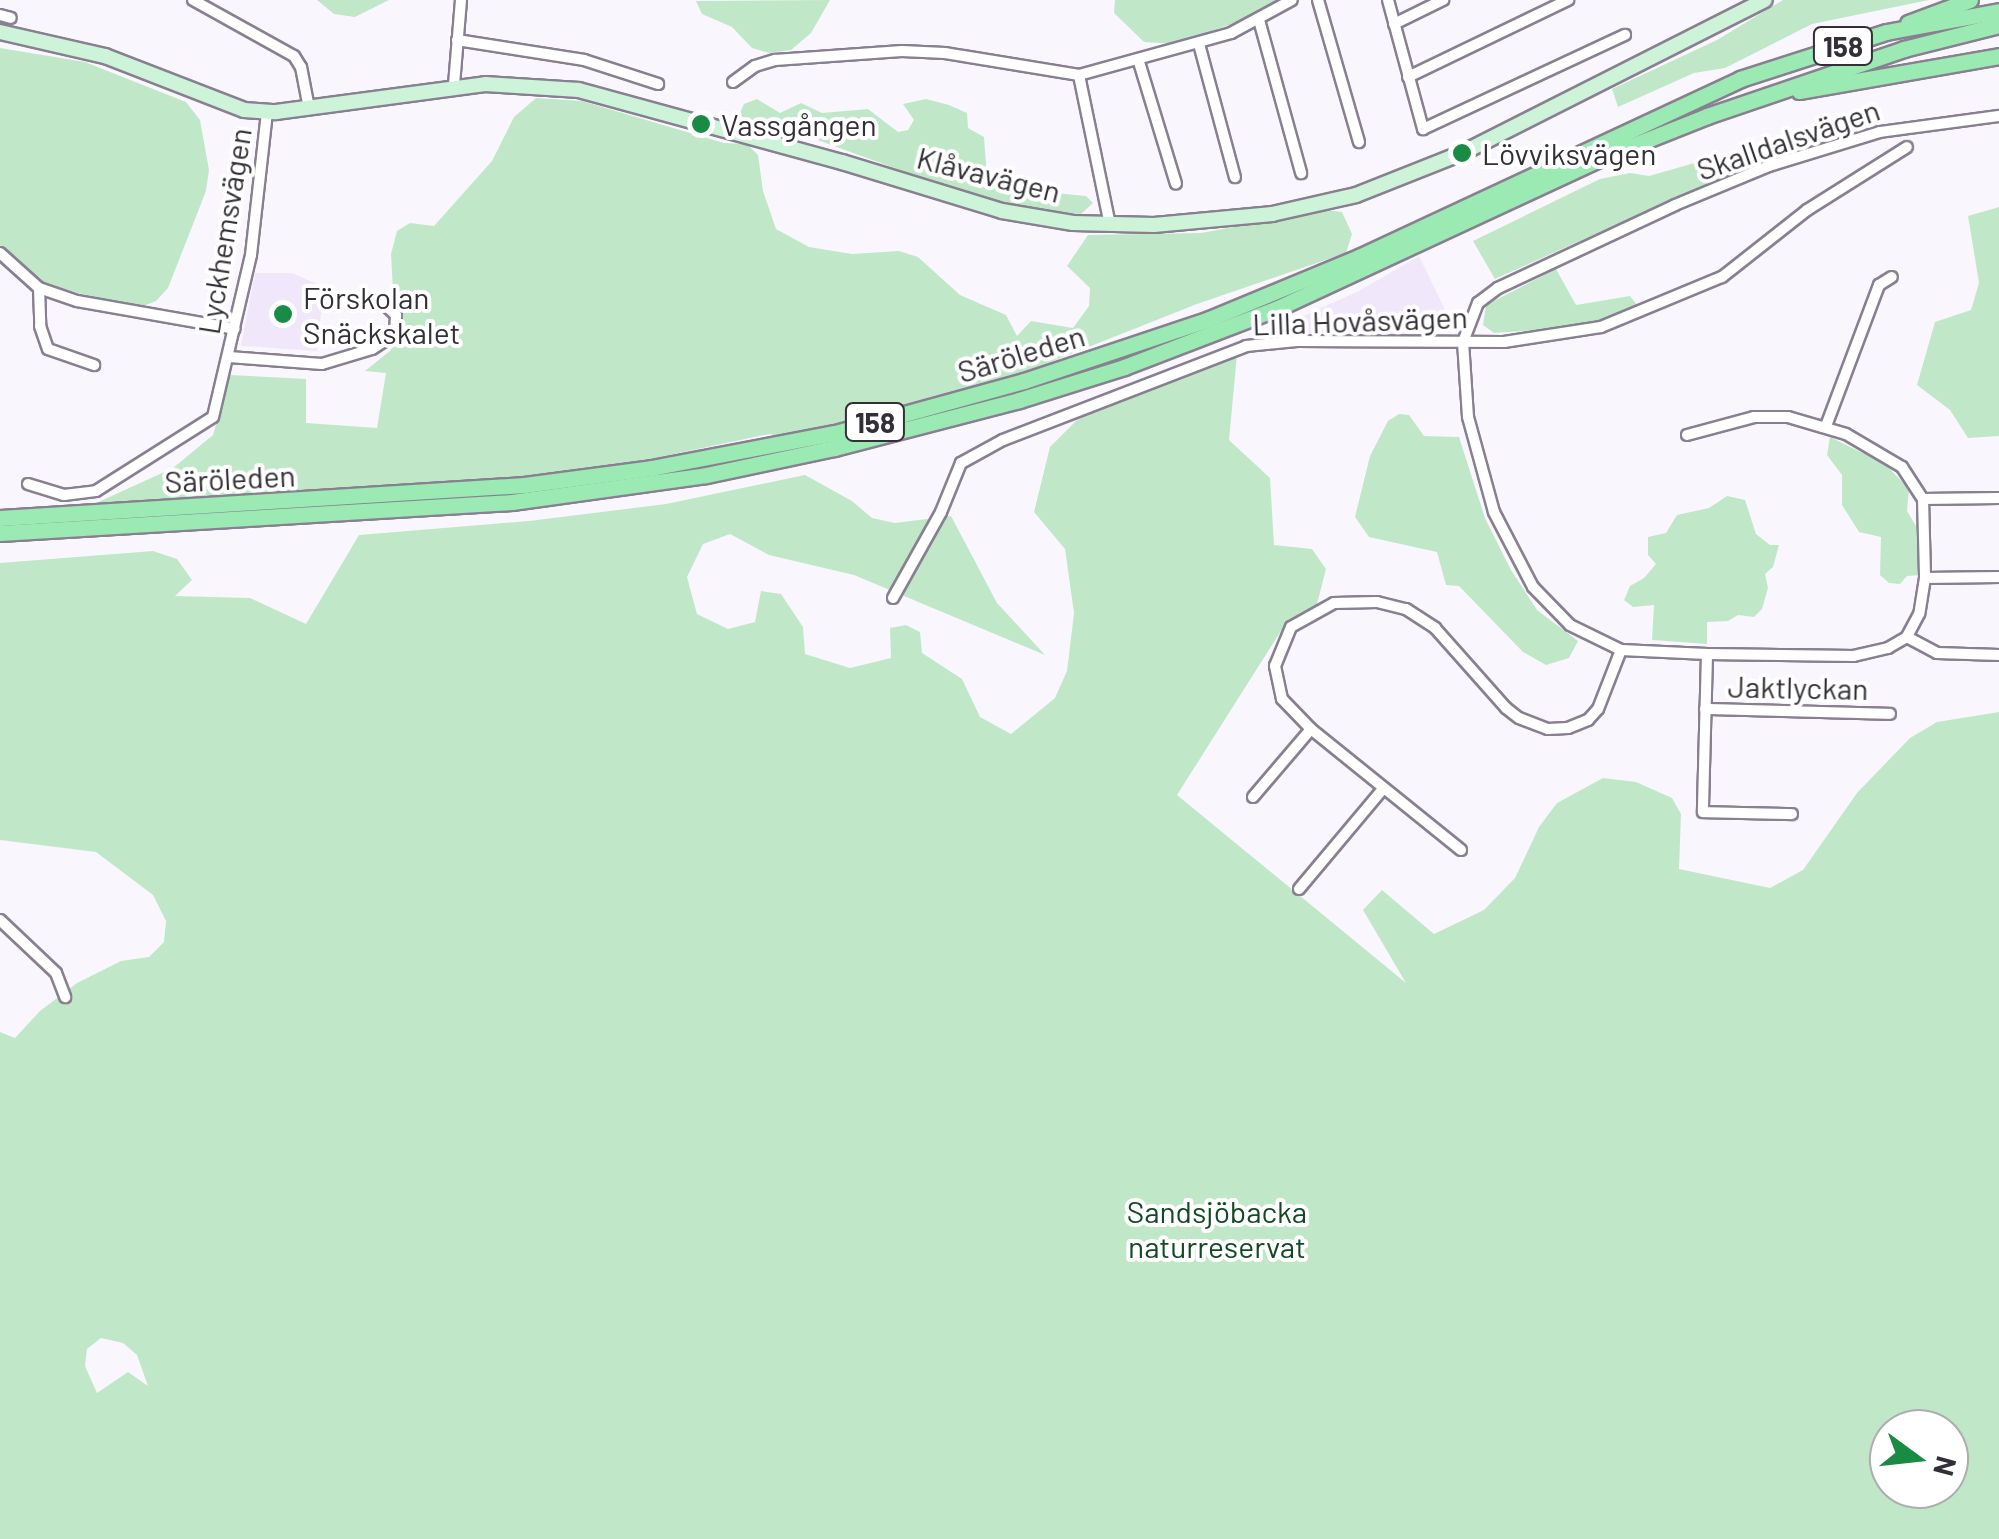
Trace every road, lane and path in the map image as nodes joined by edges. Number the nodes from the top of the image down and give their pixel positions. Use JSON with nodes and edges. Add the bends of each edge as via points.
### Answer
{"nodes":[{"id":1,"x":193,"y":0,"type":"edge"},
{"id":2,"x":462,"y":0,"type":"edge"},
{"id":3,"x":1292,"y":0,"type":"edge"},
{"id":4,"x":1318,"y":0,"type":"edge"},
{"id":5,"x":1388,"y":0,"type":"edge"},
{"id":6,"x":1443,"y":0,"type":"edge"},
{"id":7,"x":1568,"y":0,"type":"edge"},
{"id":8,"x":1766,"y":0,"type":"edge"},
{"id":9,"x":1970,"y":0,"type":"edge"},
{"id":10,"x":1999,"y":11,"type":"edge"},
{"id":11,"x":1259,"y":20,"type":"junction"},
{"id":12,"x":1394,"y":24,"type":"junction"},
{"id":13,"x":1999,"y":26,"type":"edge"},
{"id":14,"x":0,"y":32,"type":"edge"},
{"id":15,"x":1886,"y":32,"type":"junction"},
{"id":16,"x":1625,"y":35,"type":"dead end"},
{"id":17,"x":457,"y":40,"type":"junction"},
{"id":18,"x":1199,"y":44,"type":"junction"},
{"id":19,"x":1999,"y":56,"type":"edge"},
{"id":20,"x":1139,"y":62,"type":"junction"},
{"id":21,"x":1079,"y":75,"type":"junction"},
{"id":22,"x":1408,"y":77,"type":"junction"},
{"id":23,"x":733,"y":82,"type":"dead end"},
{"id":24,"x":658,"y":84,"type":"dead end"},
{"id":25,"x":454,"y":86,"type":"junction"},
{"id":26,"x":1780,"y":90,"type":"junction"},
{"id":27,"x":308,"y":108,"type":"junction"},
{"id":28,"x":267,"y":112,"type":"junction"},
{"id":29,"x":1999,"y":116,"type":"edge"},
{"id":30,"x":1880,"y":132,"type":"junction"},
{"id":31,"x":1359,"y":142,"type":"dead end"},
{"id":32,"x":1907,"y":147,"type":"dead end"},
{"id":33,"x":1886,"y":157,"type":"junction"},
{"id":34,"x":1301,"y":172,"type":"dead end"},
{"id":35,"x":1235,"y":177,"type":"dead end"},
{"id":36,"x":1176,"y":184,"type":"dead end"},
{"id":37,"x":1110,"y":225,"type":"junction"},
{"id":38,"x":0,"y":253,"type":"edge"},
{"id":39,"x":1892,"y":277,"type":"dead end"},
{"id":40,"x":39,"y":288,"type":"junction"},
{"id":41,"x":384,"y":304,"type":"dead end"},
{"id":42,"x":235,"y":329,"type":"junction"},
{"id":43,"x":1463,"y":342,"type":"junction"},
{"id":44,"x":229,"y":357,"type":"junction"},
{"id":45,"x":94,"y":365,"type":"dead end"},
{"id":46,"x":1826,"y":426,"type":"junction"},
{"id":47,"x":1687,"y":435,"type":"dead end"},
{"id":48,"x":28,"y":484,"type":"dead end"},
{"id":49,"x":1999,"y":498,"type":"edge"},
{"id":50,"x":1923,"y":499,"type":"junction"},
{"id":51,"x":0,"y":518,"type":"edge"},
{"id":52,"x":0,"y":533,"type":"edge"},
{"id":53,"x":1999,"y":577,"type":"edge"},
{"id":54,"x":1926,"y":578,"type":"junction"},
{"id":55,"x":893,"y":598,"type":"dead end"},
{"id":56,"x":1907,"y":637,"type":"junction"},
{"id":57,"x":1620,"y":650,"type":"junction"},
{"id":58,"x":1707,"y":654,"type":"junction"},
{"id":59,"x":1999,"y":655,"type":"edge"},
{"id":60,"x":1705,"y":710,"type":"junction"},
{"id":61,"x":1890,"y":714,"type":"dead end"},
{"id":62,"x":1311,"y":729,"type":"junction"},
{"id":63,"x":1383,"y":788,"type":"junction"},
{"id":64,"x":1254,"y":797,"type":"dead end"},
{"id":65,"x":1792,"y":814,"type":"dead end"},
{"id":66,"x":1460,"y":850,"type":"dead end"},
{"id":67,"x":1300,"y":889,"type":"dead end"},
{"id":68,"x":0,"y":920,"type":"edge"},
{"id":69,"x":65,"y":998,"type":"dead end"}],
"edges":[{"from":1,"to":27,"type":"street","via":[[294,56]]},
{"from":2,"to":17,"type":"street"},
{"from":3,"to":11,"type":"street"},
{"from":4,"to":31,"type":"street"},
{"from":5,"to":12,"type":"street"},
{"from":6,"to":12,"type":"street"},
{"from":7,"to":22,"type":"street"},
{"from":8,"to":37,"type":"street","name":"Klåvavägen","via":[[1462,153],[1356,195],[1230,220]]},
{"from":9,"to":15,"type":"main road","number":"158"},
{"from":10,"to":15,"type":"main road","name":"Säröleden","number":"158"},
{"from":11,"to":18,"type":"street"},
{"from":11,"to":34,"type":"street"},
{"from":12,"to":22,"type":"street"},
{"from":13,"to":26,"type":"main road","name":"Säröleden","number":"158"},
{"from":14,"to":28,"type":"street","name":"Klåvavägen","via":[[104,56],[220,103]]},
{"from":15,"to":51,"type":"main road","name":"Säröleden","number":"158","via":[[1740,79],[1359,257],[1190,326],[1024,382],[854,428],[652,468],[524,485]]},
{"from":16,"to":22,"type":"street","via":[[1424,128]]},
{"from":17,"to":24,"type":"street","via":[[584,60]]},
{"from":17,"to":25,"type":"street"},
{"from":18,"to":20,"type":"street"},
{"from":18,"to":35,"type":"street"},
{"from":19,"to":26,"type":"main road","number":"158"},
{"from":20,"to":21,"type":"street"},
{"from":20,"to":36,"type":"street"},
{"from":21,"to":23,"type":"street","via":[[902,50],[775,60]]},
{"from":21,"to":37,"type":"street"},
{"from":25,"to":27,"type":"street","name":"Klåvavägen"},
{"from":25,"to":37,"type":"street","name":"Klåvavägen","via":[[518,84],[605,95],[1002,212]]},
{"from":26,"to":52,"type":"main road","name":"Säröleden","number":"158","via":[[1604,157],[1261,315],[1036,395],[834,448],[690,478],[512,502]]},
{"from":27,"to":28,"type":"street","name":"Klåvavägen"},
{"from":28,"to":42,"type":"street","name":"Lyckhemsvägen","via":[[262,186]]},
{"from":29,"to":30,"type":"street","name":"Skalldalsvägen"},
{"from":30,"to":33,"type":"street"},
{"from":30,"to":43,"type":"street","name":"Skalldalsvägen","via":[[1768,166],[1498,288],[1478,303]]},
{"from":32,"to":33,"type":"street","name":"Lilla Hovåsvägen"},
{"from":33,"to":43,"type":"street","name":"Lilla Hovåsvägen","via":[[1701,287],[1586,331]]},
{"from":38,"to":40,"type":"street"},
{"from":39,"to":46,"type":"street","via":[[1879,285]]},
{"from":40,"to":42,"type":"street","via":[[97,306]]},
{"from":40,"to":45,"type":"street","via":[[48,349]]},
{"from":41,"to":44,"type":"street","name":"Lyckhemsvägen","via":[[396,315],[395,334],[372,349],[322,364]]},
{"from":42,"to":44,"type":"street","name":"Lyckhemsvägen"},
{"from":43,"to":55,"type":"street","name":"Lilla Hovåsvägen","via":[[1246,346],[1002,440],[961,463]]},
{"from":43,"to":57,"type":"street","name":"Skalldalsvägen","via":[[1477,461],[1520,567],[1570,625]]},
{"from":44,"to":48,"type":"street","name":"Lyckhemsvägen","via":[[214,418],[130,473],[80,494]]},
{"from":46,"to":47,"type":"street","via":[[1754,418]]},
{"from":46,"to":50,"type":"street","via":[[1902,468]]},
{"from":49,"to":50,"type":"street"},
{"from":50,"to":54,"type":"street"},
{"from":53,"to":54,"type":"street"},
{"from":54,"to":56,"type":"street","via":[[1920,614]]},
{"from":56,"to":58,"type":"street","name":"Skalldalsvägen","via":[[1854,656]]},
{"from":56,"to":59,"type":"street","via":[[1937,653]]},
{"from":57,"to":58,"type":"street","name":"Skalldalsvägen"},
{"from":57,"to":62,"type":"street","via":[[1598,709],[1568,728],[1548,729],[1506,708],[1420,617],[1390,604],[1334,604],[1291,626],[1275,666],[1278,692]]},
{"from":58,"to":60,"type":"street","name":"Jaktlyckan"},
{"from":60,"to":61,"type":"street","name":"Jaktlyckan"},
{"from":60,"to":65,"type":"street","name":"Jaktlyckan","via":[[1704,812]]},
{"from":62,"to":63,"type":"street"},
{"from":62,"to":64,"type":"street"},
{"from":63,"to":66,"type":"street"},
{"from":63,"to":67,"type":"street"},
{"from":68,"to":69,"type":"street","via":[[61,979]]}]}
